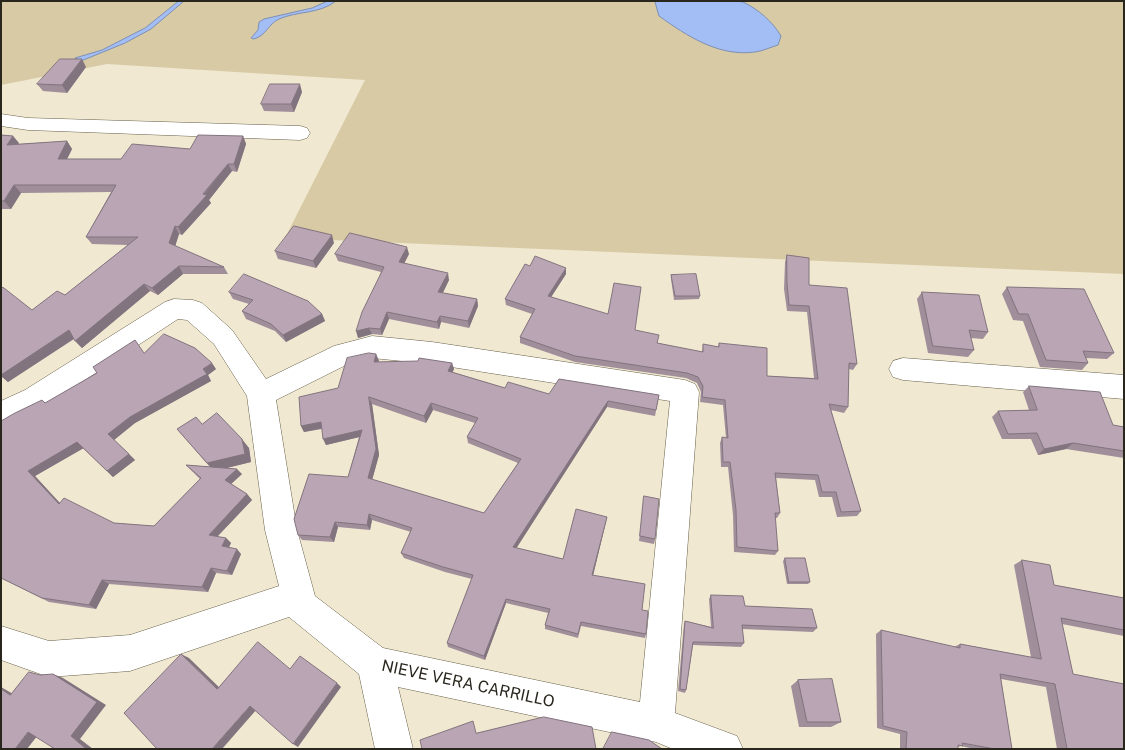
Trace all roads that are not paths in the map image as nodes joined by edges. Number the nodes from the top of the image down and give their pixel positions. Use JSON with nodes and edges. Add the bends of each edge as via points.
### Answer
{"nodes":[{"id":1,"x":1,"y":120,"type":"edge"},
{"id":2,"x":300,"y":132,"type":"dead end"},
{"id":3,"x":903,"y":369,"type":"dead end"},
{"id":4,"x":1124,"y":387,"type":"edge"},
{"id":5,"x":261,"y":394,"type":"junction"},
{"id":6,"x":1,"y":414,"type":"edge"},
{"id":7,"x":298,"y":597,"type":"junction"},
{"id":8,"x":1,"y":643,"type":"edge"},
{"id":9,"x":375,"y":664,"type":"junction"},
{"id":10,"x":656,"y":724,"type":"junction"},
{"id":11,"x":394,"y":749,"type":"edge"},
{"id":12,"x":724,"y":749,"type":"edge"}],
"edges":[{"from":1,"to":2,"type":"street","via":[[28,124]]},
{"from":3,"to":4,"type":"street"},
{"from":5,"to":6,"type":"street","name":"NIEVE VERA CARRILLO","via":[[223,336],[193,310],[174,309],[34,398]]},
{"from":5,"to":7,"type":"street","name":"NIEVE VERA CARRILLO","via":[[281,530]]},
{"from":5,"to":10,"type":"street","via":[[344,354],[372,347],[432,352],[685,392]]},
{"from":7,"to":8,"type":"street","via":[[130,653],[48,659]]},
{"from":7,"to":9,"type":"street","name":"NIEVE VERA CARRILLO","via":[[301,606]]},
{"from":9,"to":10,"type":"street","name":"NIEVE VERA CARRILLO"},
{"from":9,"to":11,"type":"street"},
{"from":10,"to":12,"type":"street","name":"NIEVE VERA CARRILLO"}]}
